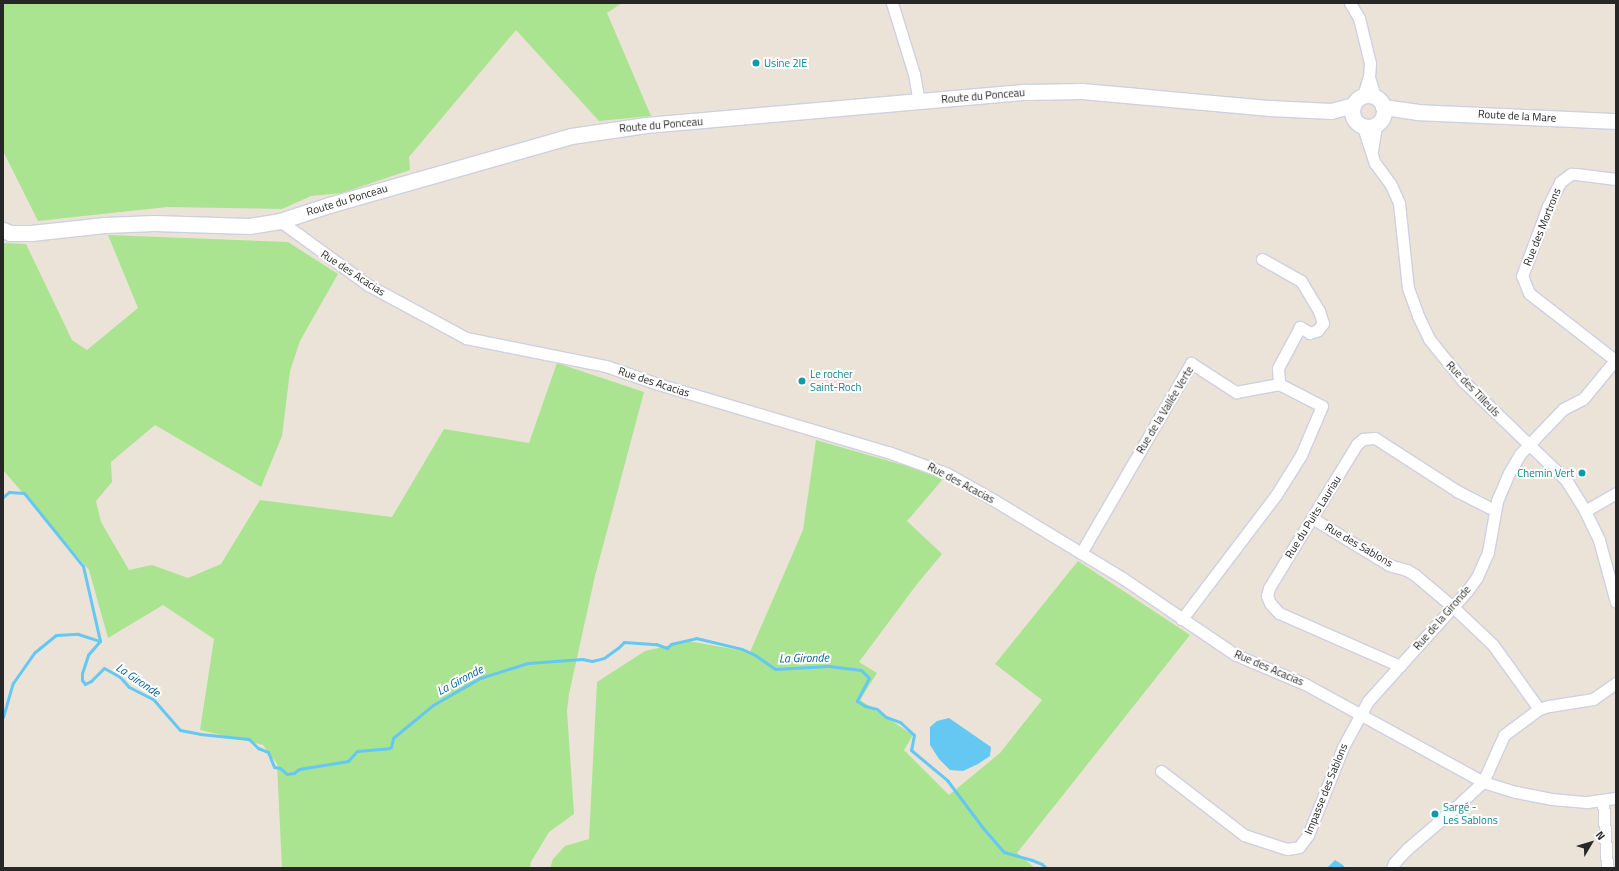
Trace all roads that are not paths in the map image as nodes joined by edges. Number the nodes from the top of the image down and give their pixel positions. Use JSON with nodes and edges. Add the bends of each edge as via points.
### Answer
{"nodes":[{"id":1,"x":892,"y":3,"type":"edge"},
{"id":2,"x":1350,"y":3,"type":"edge"},
{"id":3,"x":919,"y":102,"type":"junction"},
{"id":4,"x":1369,"y":111,"type":"junction"},
{"id":5,"x":1616,"y":121,"type":"edge"},
{"id":6,"x":1616,"y":179,"type":"edge"},
{"id":7,"x":280,"y":221,"type":"junction"},
{"id":8,"x":3,"y":230,"type":"edge"},
{"id":9,"x":1262,"y":259,"type":"dead end"},
{"id":10,"x":1616,"y":359,"type":"edge"},
{"id":11,"x":1279,"y":384,"type":"junction"},
{"id":12,"x":1528,"y":445,"type":"junction"},
{"id":13,"x":1616,"y":493,"type":"edge"},
{"id":14,"x":1494,"y":510,"type":"junction"},
{"id":15,"x":1585,"y":511,"type":"junction"},
{"id":16,"x":1312,"y":518,"type":"junction"},
{"id":17,"x":1081,"y":553,"type":"junction"},
{"id":18,"x":1616,"y":602,"type":"edge"},
{"id":19,"x":1453,"y":607,"type":"junction"},
{"id":20,"x":1182,"y":619,"type":"junction"},
{"id":21,"x":1400,"y":666,"type":"junction"},
{"id":22,"x":1616,"y":683,"type":"edge"},
{"id":23,"x":1539,"y":709,"type":"junction"},
{"id":24,"x":1360,"y":713,"type":"junction"},
{"id":25,"x":1161,"y":771,"type":"dead end"},
{"id":26,"x":1483,"y":782,"type":"junction"},
{"id":27,"x":1616,"y":798,"type":"edge"},
{"id":28,"x":1603,"y":800,"type":"junction"},
{"id":29,"x":1392,"y":868,"type":"edge"},
{"id":30,"x":1607,"y":868,"type":"edge"}],
"edges":[{"from":1,"to":3,"type":"street","via":[[914,74]]},
{"from":2,"to":4,"type":"street","name":"Rue des Tilleuls","via":[[1359,18],[1370,63]]},
{"from":3,"to":4,"type":"street","name":"Route du Ponceau","via":[[1026,92],[1082,91],[1263,107]]},
{"from":3,"to":7,"type":"street","name":"Route du Ponceau","via":[[646,125],[571,136]]},
{"from":4,"to":5,"type":"street","name":"Route de la Mare"},
{"from":4,"to":12,"type":"street","name":"Rue des Tilleuls","via":[[1372,154],[1399,203],[1408,288],[1418,316],[1429,339],[1463,381]]},
{"from":6,"to":10,"type":"street","name":"Rue des Mortrons","via":[[1576,174],[1560,182],[1548,206],[1522,276],[1529,293]]},
{"from":7,"to":8,"type":"street","name":"Route du Ponceau","via":[[249,226],[154,223],[105,225],[32,233],[10,233]]},
{"from":7,"to":17,"type":"street","name":"Rue des Acacias","via":[[368,285],[466,338],[606,366],[918,462],[946,473]]},
{"from":9,"to":11,"type":"street","via":[[1301,281],[1319,311],[1323,323],[1318,330],[1310,333],[1300,327],[1278,368]]},
{"from":10,"to":12,"type":"street","name":"Rue des Mortrons","via":[[1583,399],[1563,409]]},
{"from":11,"to":17,"type":"street","name":"Rue de la Vallée Verte","via":[[1236,392],[1191,363]]},
{"from":11,"to":20,"type":"street","via":[[1322,406],[1301,455],[1276,495]]},
{"from":12,"to":14,"type":"street","name":"Rue de la Gironde","via":[[1509,473]]},
{"from":12,"to":15,"type":"street","name":"Rue des Tilleuls","via":[[1566,480]]},
{"from":13,"to":15,"type":"street"},
{"from":14,"to":16,"type":"street","name":"Rue du Puits Lauriau","via":[[1457,491],[1370,437],[1357,444]]},
{"from":14,"to":19,"type":"street","name":"Rue de la Gironde","via":[[1488,552],[1483,565],[1467,591]]},
{"from":15,"to":18,"type":"street","name":"Rue des Tilleuls","via":[[1603,548]]},
{"from":16,"to":19,"type":"street","name":"Rue des Sablons","via":[[1389,565],[1415,575]]},
{"from":16,"to":21,"type":"street","name":"Rue du Puits Lauriau","via":[[1269,588],[1267,596],[1270,603],[1279,613]]},
{"from":17,"to":20,"type":"street","name":"Rue des Acacias"},
{"from":19,"to":21,"type":"street","name":"Rue de la Gironde"},
{"from":19,"to":23,"type":"street","name":"Rue des Sablons","via":[[1493,645]]},
{"from":20,"to":24,"type":"street","name":"Rue des Acacias","via":[[1236,655],[1305,684]]},
{"from":21,"to":24,"type":"street","name":"Rue de la Gironde"},
{"from":22,"to":23,"type":"street","via":[[1593,699]]},
{"from":23,"to":26,"type":"street","via":[[1504,735]]},
{"from":24,"to":25,"type":"street","name":"Impasse des Sablons","via":[[1343,747],[1308,835],[1299,847],[1287,849],[1244,835]]},
{"from":24,"to":26,"type":"street","name":"Rue des Acacias"},
{"from":26,"to":28,"type":"street","name":"Rue des Acacias","via":[[1551,799],[1588,802]]},
{"from":26,"to":29,"type":"street","via":[[1407,849]]},
{"from":27,"to":28,"type":"street","name":"Rue des Acacias"},
{"from":28,"to":30,"type":"street"}]}
